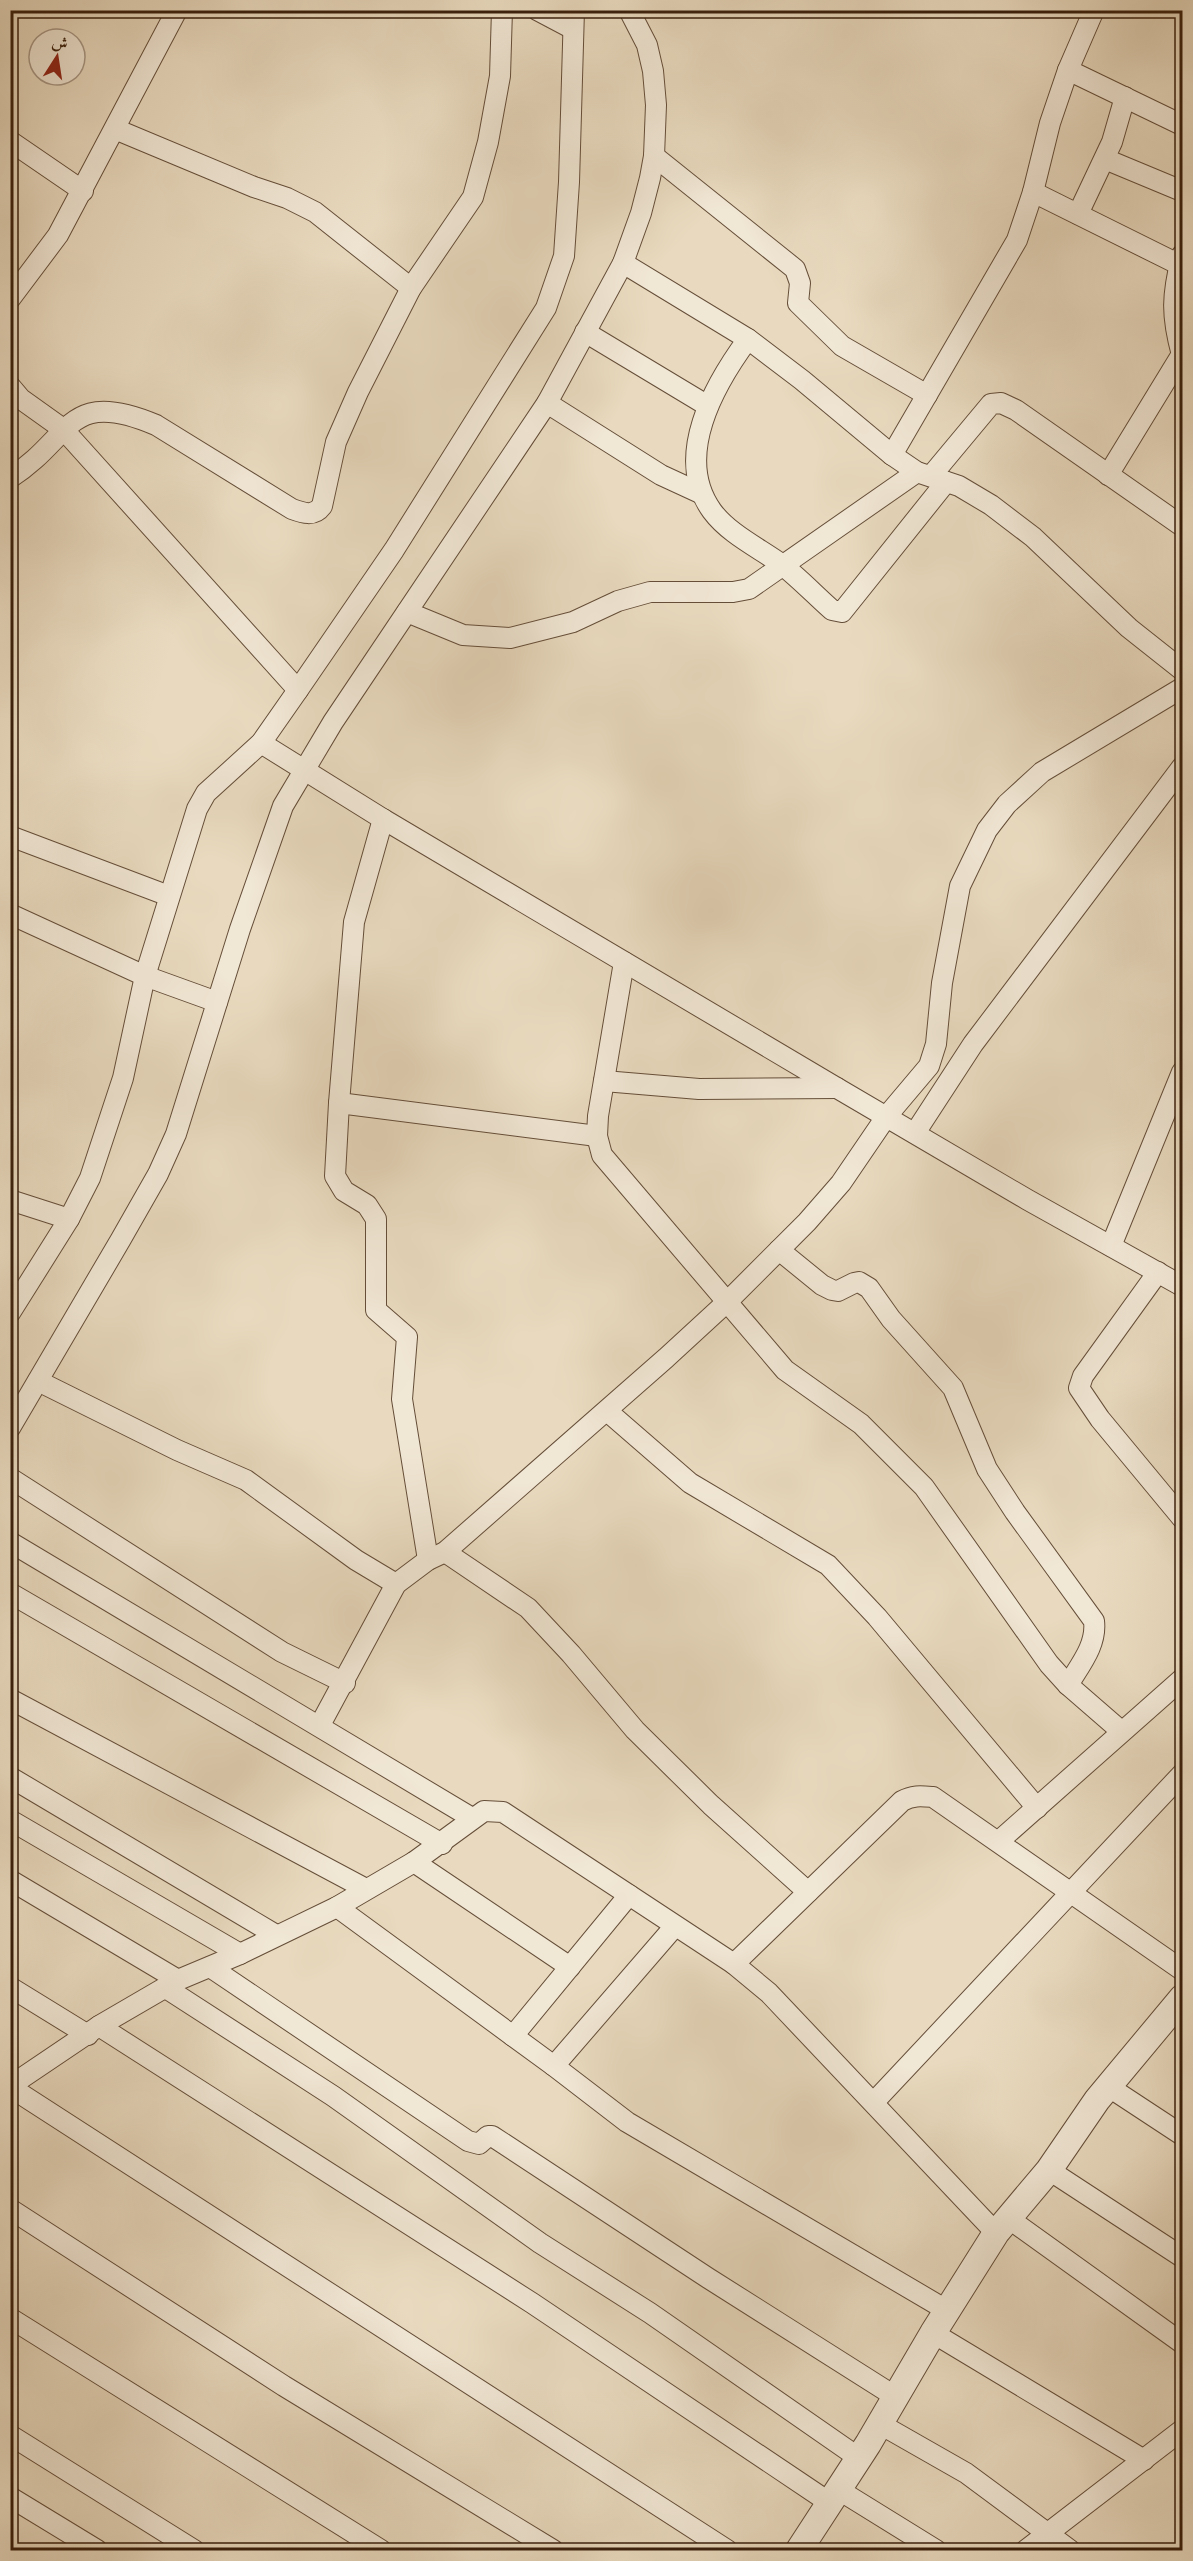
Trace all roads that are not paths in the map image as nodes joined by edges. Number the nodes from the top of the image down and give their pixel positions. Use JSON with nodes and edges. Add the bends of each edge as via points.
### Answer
{"nodes":[{"id":1,"x":177,"y":10,"type":"edge"},
{"id":2,"x":502,"y":10,"type":"edge"},
{"id":3,"x":537,"y":10,"type":"edge"},
{"id":4,"x":629,"y":10,"type":"edge"},
{"id":5,"x":1094,"y":10,"type":"edge"},
{"id":6,"x":574,"y":20,"type":"edge"},
{"id":7,"x":1068,"y":70,"type":"junction"},
{"id":8,"x":1125,"y":97,"type":"junction"},
{"id":9,"x":1182,"y":125,"type":"edge"},
{"id":10,"x":116,"y":129,"type":"junction"},
{"id":11,"x":10,"y":141,"type":"edge"},
{"id":12,"x":654,"y":156,"type":"junction"},
{"id":13,"x":1105,"y":159,"type":"junction"},
{"id":14,"x":83,"y":191,"type":"junction"},
{"id":15,"x":1182,"y":191,"type":"edge"},
{"id":16,"x":1033,"y":192,"type":"junction"},
{"id":17,"x":1078,"y":214,"type":"junction"},
{"id":18,"x":1181,"y":260,"type":"edge"},
{"id":19,"x":623,"y":263,"type":"junction"},
{"id":20,"x":411,"y":288,"type":"junction"},
{"id":21,"x":10,"y":299,"type":"edge"},
{"id":22,"x":585,"y":332,"type":"junction"},
{"id":23,"x":748,"y":339,"type":"junction"},
{"id":24,"x":1182,"y":354,"type":"edge"},
{"id":25,"x":10,"y":386,"type":"edge"},
{"id":26,"x":927,"y":395,"type":"junction"},
{"id":27,"x":547,"y":403,"type":"junction"},
{"id":28,"x":708,"y":406,"type":"junction"},
{"id":29,"x":63,"y":429,"type":"junction"},
{"id":30,"x":892,"y":455,"type":"junction"},
{"id":31,"x":1108,"y":475,"type":"junction"},
{"id":32,"x":931,"y":477,"type":"junction"},
{"id":33,"x":10,"y":478,"type":"edge"},
{"id":34,"x":700,"y":493,"type":"junction"},
{"id":35,"x":1182,"y":526,"type":"edge"},
{"id":36,"x":782,"y":565,"type":"junction"},
{"id":37,"x":407,"y":612,"type":"junction"},
{"id":38,"x":1182,"y":670,"type":"edge"},
{"id":39,"x":298,"y":690,"type":"junction"},
{"id":40,"x":1180,"y":695,"type":"edge"},
{"id":41,"x":261,"y":743,"type":"junction"},
{"id":42,"x":1182,"y":767,"type":"edge"},
{"id":43,"x":305,"y":769,"type":"junction"},
{"id":44,"x":383,"y":819,"type":"junction"},
{"id":45,"x":10,"y":836,"type":"edge"},
{"id":46,"x":169,"y":896,"type":"junction"},
{"id":47,"x":11,"y":914,"type":"edge"},
{"id":48,"x":624,"y":962,"type":"junction"},
{"id":49,"x":145,"y":976,"type":"junction"},
{"id":50,"x":217,"y":1002,"type":"junction"},
{"id":51,"x":1182,"y":1072,"type":"edge"},
{"id":52,"x":604,"y":1080,"type":"junction"},
{"id":53,"x":837,"y":1088,"type":"junction"},
{"id":54,"x":339,"y":1103,"type":"junction"},
{"id":55,"x":886,"y":1117,"type":"junction"},
{"id":56,"x":915,"y":1133,"type":"junction"},
{"id":57,"x":597,"y":1136,"type":"junction"},
{"id":58,"x":10,"y":1200,"type":"edge"},
{"id":59,"x":69,"y":1219,"type":"junction"},
{"id":60,"x":1111,"y":1246,"type":"junction"},
{"id":61,"x":779,"y":1250,"type":"junction"},
{"id":62,"x":1158,"y":1272,"type":"junction"},
{"id":63,"x":1182,"y":1286,"type":"edge"},
{"id":64,"x":728,"y":1301,"type":"junction"},
{"id":65,"x":10,"y":1313,"type":"edge"},
{"id":66,"x":38,"y":1381,"type":"junction"},
{"id":67,"x":607,"y":1411,"type":"junction"},
{"id":68,"x":10,"y":1428,"type":"edge"},
{"id":69,"x":10,"y":1478,"type":"edge"},
{"id":70,"x":1182,"y":1518,"type":"edge"},
{"id":71,"x":10,"y":1542,"type":"edge"},
{"id":72,"x":437,"y":1556,"type":"junction"},
{"id":73,"x":396,"y":1584,"type":"junction"},
{"id":74,"x":10,"y":1593,"type":"edge"},
{"id":75,"x":345,"y":1683,"type":"junction"},
{"id":76,"x":1068,"y":1685,"type":"junction"},
{"id":77,"x":1178,"y":1691,"type":"edge"},
{"id":78,"x":10,"y":1700,"type":"edge"},
{"id":79,"x":320,"y":1725,"type":"junction"},
{"id":80,"x":1122,"y":1731,"type":"junction"},
{"id":81,"x":1182,"y":1774,"type":"edge"},
{"id":82,"x":10,"y":1777,"type":"edge"},
{"id":83,"x":1036,"y":1808,"type":"junction"},
{"id":84,"x":472,"y":1818,"type":"junction"},
{"id":85,"x":10,"y":1820,"type":"edge"},
{"id":86,"x":999,"y":1841,"type":"junction"},
{"id":87,"x":442,"y":1844,"type":"junction"},
{"id":88,"x":414,"y":1862,"type":"junction"},
{"id":89,"x":10,"y":1880,"type":"edge"},
{"id":90,"x":366,"y":1890,"type":"junction"},
{"id":91,"x":1071,"y":1891,"type":"junction"},
{"id":92,"x":808,"y":1892,"type":"junction"},
{"id":93,"x":629,"y":1895,"type":"junction"},
{"id":94,"x":337,"y":1907,"type":"junction"},
{"id":95,"x":675,"y":1926,"type":"junction"},
{"id":96,"x":276,"y":1935,"type":"junction"},
{"id":97,"x":240,"y":1954,"type":"junction"},
{"id":98,"x":734,"y":1964,"type":"junction"},
{"id":99,"x":210,"y":1967,"type":"junction"},
{"id":100,"x":570,"y":1967,"type":"junction"},
{"id":101,"x":1182,"y":1970,"type":"edge"},
{"id":102,"x":172,"y":1984,"type":"junction"},
{"id":103,"x":10,"y":1987,"type":"edge"},
{"id":104,"x":1182,"y":1998,"type":"edge"},
{"id":105,"x":93,"y":2031,"type":"junction"},
{"id":106,"x":513,"y":2036,"type":"junction"},
{"id":107,"x":554,"y":2066,"type":"junction"},
{"id":108,"x":14,"y":2079,"type":"edge"},
{"id":109,"x":1109,"y":2087,"type":"junction"},
{"id":110,"x":874,"y":2102,"type":"junction"},
{"id":111,"x":1182,"y":2134,"type":"edge"},
{"id":112,"x":1049,"y":2170,"type":"junction"},
{"id":113,"x":10,"y":2209,"type":"edge"},
{"id":114,"x":1002,"y":2226,"type":"junction"},
{"id":115,"x":1182,"y":2258,"type":"edge"},
{"id":116,"x":948,"y":2311,"type":"junction"},
{"id":117,"x":10,"y":2318,"type":"edge"},
{"id":118,"x":933,"y":2333,"type":"junction"},
{"id":119,"x":1182,"y":2343,"type":"edge"},
{"id":120,"x":896,"y":2397,"type":"junction"},
{"id":121,"x":880,"y":2424,"type":"junction"},
{"id":122,"x":1182,"y":2430,"type":"edge"},
{"id":123,"x":10,"y":2435,"type":"edge"},
{"id":124,"x":859,"y":2458,"type":"junction"},
{"id":125,"x":1144,"y":2460,"type":"junction"},
{"id":126,"x":834,"y":2496,"type":"junction"},
{"id":127,"x":10,"y":2497,"type":"edge"},
{"id":128,"x":1048,"y":2532,"type":"junction"},
{"id":129,"x":97,"y":2550,"type":"edge"},
{"id":130,"x":194,"y":2550,"type":"edge"},
{"id":131,"x":381,"y":2550,"type":"edge"},
{"id":132,"x":553,"y":2550,"type":"edge"},
{"id":133,"x":727,"y":2550,"type":"edge"},
{"id":134,"x":799,"y":2550,"type":"edge"},
{"id":135,"x":936,"y":2550,"type":"edge"},
{"id":136,"x":1026,"y":2550,"type":"edge"},
{"id":137,"x":1070,"y":2550,"type":"edge"}],
"edges":[{"from":1,"to":10,"type":"street"},
{"from":2,"to":20,"type":"street","via":[[500,76],[473,197]]},
{"from":3,"to":6,"type":"street"},
{"from":4,"to":12,"type":"street","via":[[647,45],[653,70]]},
{"from":5,"to":7,"type":"street"},
{"from":6,"to":39,"type":"street","via":[[564,256],[546,308],[394,550]]},
{"from":7,"to":8,"type":"street"},
{"from":7,"to":16,"type":"street"},
{"from":8,"to":9,"type":"street"},
{"from":8,"to":13,"type":"street"},
{"from":10,"to":14,"type":"street"},
{"from":10,"to":20,"type":"street","via":[[315,212]]},
{"from":11,"to":14,"type":"street"},
{"from":12,"to":19,"type":"street","via":[[641,213]]},
{"from":12,"to":26,"type":"street","via":[[795,269],[800,283],[798,303],[832,339]]},
{"from":13,"to":15,"type":"street"},
{"from":13,"to":17,"type":"street"},
{"from":14,"to":21,"type":"street","via":[[58,235]]},
{"from":16,"to":17,"type":"street"},
{"from":16,"to":26,"type":"street","via":[[1017,240]]},
{"from":17,"to":18,"type":"street"},
{"from":18,"to":24,"type":"street","via":[[1173,302]]},
{"from":19,"to":22,"type":"street"},
{"from":19,"to":23,"type":"street"},
{"from":20,"to":29,"type":"street","via":[[336,442],[318,511],[292,509],[156,425],[132,415],[97,411]]},
{"from":22,"to":27,"type":"street"},
{"from":22,"to":28,"type":"street"},
{"from":23,"to":28,"type":"street","via":[[727,368]]},
{"from":23,"to":30,"type":"street"},
{"from":24,"to":31,"type":"street"},
{"from":25,"to":29,"type":"street","via":[[21,399]]},
{"from":26,"to":30,"type":"street"},
{"from":27,"to":34,"type":"street","via":[[661,475]]},
{"from":27,"to":37,"type":"street"},
{"from":28,"to":34,"type":"street","via":[[696,463]]},
{"from":29,"to":33,"type":"street","via":[[29,466]]},
{"from":29,"to":39,"type":"street"},
{"from":30,"to":32,"type":"street"},
{"from":31,"to":32,"type":"street","via":[[1001,403],[991,404]]},
{"from":31,"to":35,"type":"street"},
{"from":32,"to":36,"type":"street"},
{"from":32,"to":36,"type":"street","via":[[869,580],[840,613]]},
{"from":32,"to":38,"type":"street","via":[[959,486],[1033,537],[1129,628]]},
{"from":34,"to":36,"type":"street","via":[[713,513]]},
{"from":36,"to":37,"type":"street","via":[[749,589],[650,592],[573,622],[510,638],[463,635]]},
{"from":37,"to":43,"type":"street"},
{"from":39,"to":41,"type":"street"},
{"from":40,"to":55,"type":"street","via":[[1042,772],[1007,804],[987,830],[960,886],[934,1053],[923,1074]]},
{"from":41,"to":43,"type":"street"},
{"from":41,"to":46,"type":"street","via":[[206,793],[197,808]]},
{"from":42,"to":56,"type":"street","via":[[973,1044]]},
{"from":43,"to":44,"type":"street"},
{"from":43,"to":50,"type":"street","via":[[283,806]]},
{"from":44,"to":48,"type":"street"},
{"from":44,"to":54,"type":"street","via":[[354,922]]},
{"from":45,"to":46,"type":"street"},
{"from":46,"to":49,"type":"street"},
{"from":47,"to":49,"type":"street"},
{"from":48,"to":52,"type":"street"},
{"from":48,"to":53,"type":"street"},
{"from":49,"to":50,"type":"street"},
{"from":49,"to":59,"type":"street","via":[[123,1078],[90,1178]]},
{"from":50,"to":66,"type":"street","via":[[176,1134],[158,1174]]},
{"from":51,"to":60,"type":"street"},
{"from":52,"to":53,"type":"street","via":[[699,1089]]},
{"from":52,"to":57,"type":"street"},
{"from":53,"to":55,"type":"street"},
{"from":54,"to":57,"type":"street"},
{"from":54,"to":72,"type":"street","via":[[335,1176],[344,1191],[372,1210],[376,1219],[376,1310],[406,1337],[402,1399]]},
{"from":55,"to":56,"type":"street"},
{"from":55,"to":61,"type":"street","via":[[841,1183]]},
{"from":56,"to":60,"type":"street"},
{"from":57,"to":64,"type":"street","via":[[609,1164]]},
{"from":58,"to":59,"type":"street"},
{"from":59,"to":65,"type":"street"},
{"from":60,"to":62,"type":"street"},
{"from":61,"to":64,"type":"street"},
{"from":61,"to":76,"type":"street","via":[[832,1290],[859,1282],[869,1288],[891,1319],[953,1388],[987,1469],[1094,1621],[1093,1642]]},
{"from":62,"to":63,"type":"street"},
{"from":62,"to":70,"type":"street","via":[[1083,1376],[1079,1388]]},
{"from":64,"to":67,"type":"street"},
{"from":64,"to":76,"type":"street","via":[[785,1370],[861,1424],[924,1487],[1032,1642]]},
{"from":66,"to":68,"type":"street"},
{"from":66,"to":73,"type":"street","via":[[246,1480],[356,1560]]},
{"from":67,"to":72,"type":"street"},
{"from":67,"to":83,"type":"street","via":[[690,1483],[828,1565],[885,1626]]},
{"from":69,"to":75,"type":"street","via":[[282,1652]]},
{"from":71,"to":79,"type":"street"},
{"from":72,"to":73,"type":"street"},
{"from":72,"to":92,"type":"street","via":[[528,1608],[635,1730]]},
{"from":73,"to":75,"type":"street"},
{"from":74,"to":87,"type":"street"},
{"from":75,"to":79,"type":"street"},
{"from":76,"to":80,"type":"street"},
{"from":77,"to":80,"type":"street"},
{"from":78,"to":90,"type":"street"},
{"from":79,"to":84,"type":"street"},
{"from":80,"to":83,"type":"street"},
{"from":81,"to":91,"type":"street"},
{"from":82,"to":96,"type":"street"},
{"from":83,"to":86,"type":"street"},
{"from":84,"to":87,"type":"street"},
{"from":84,"to":93,"type":"street","via":[[493,1810],[512,1816]]},
{"from":85,"to":97,"type":"street"},
{"from":86,"to":91,"type":"street"},
{"from":86,"to":92,"type":"street","via":[[933,1797],[912,1796]]},
{"from":87,"to":88,"type":"street"},
{"from":88,"to":90,"type":"street"},
{"from":88,"to":100,"type":"street"},
{"from":89,"to":102,"type":"street"},
{"from":90,"to":94,"type":"street"},
{"from":91,"to":101,"type":"street"},
{"from":91,"to":110,"type":"street"},
{"from":92,"to":98,"type":"street"},
{"from":93,"to":95,"type":"street"},
{"from":93,"to":100,"type":"street"},
{"from":94,"to":96,"type":"street"},
{"from":94,"to":106,"type":"street"},
{"from":95,"to":98,"type":"street"},
{"from":95,"to":107,"type":"street"},
{"from":96,"to":97,"type":"street"},
{"from":97,"to":99,"type":"street"},
{"from":98,"to":110,"type":"street","via":[[769,1993]]},
{"from":99,"to":102,"type":"street"},
{"from":99,"to":120,"type":"street","via":[[468,2141],[479,2144],[492,2136]]},
{"from":100,"to":106,"type":"street"},
{"from":102,"to":105,"type":"street"},
{"from":102,"to":124,"type":"street","via":[[540,2243],[650,2313]]},
{"from":103,"to":105,"type":"street"},
{"from":104,"to":109,"type":"street"},
{"from":105,"to":108,"type":"street"},
{"from":105,"to":126,"type":"street"},
{"from":106,"to":107,"type":"street"},
{"from":107,"to":116,"type":"street","via":[[627,2122]]},
{"from":108,"to":133,"type":"street"},
{"from":109,"to":111,"type":"street"},
{"from":109,"to":112,"type":"street"},
{"from":110,"to":114,"type":"street"},
{"from":112,"to":114,"type":"street"},
{"from":112,"to":115,"type":"street"},
{"from":113,"to":132,"type":"street","via":[[284,2386]]},
{"from":114,"to":116,"type":"street"},
{"from":114,"to":119,"type":"street"},
{"from":116,"to":118,"type":"street"},
{"from":117,"to":131,"type":"street"},
{"from":118,"to":120,"type":"street"},
{"from":118,"to":125,"type":"street"},
{"from":120,"to":121,"type":"street"},
{"from":121,"to":124,"type":"street"},
{"from":121,"to":128,"type":"street","via":[[966,2473]]},
{"from":122,"to":125,"type":"street"},
{"from":123,"to":130,"type":"street"},
{"from":124,"to":126,"type":"street"},
{"from":125,"to":128,"type":"street"},
{"from":126,"to":134,"type":"street"},
{"from":126,"to":135,"type":"street"},
{"from":127,"to":129,"type":"street"},
{"from":128,"to":136,"type":"street"},
{"from":128,"to":137,"type":"street"}]}
